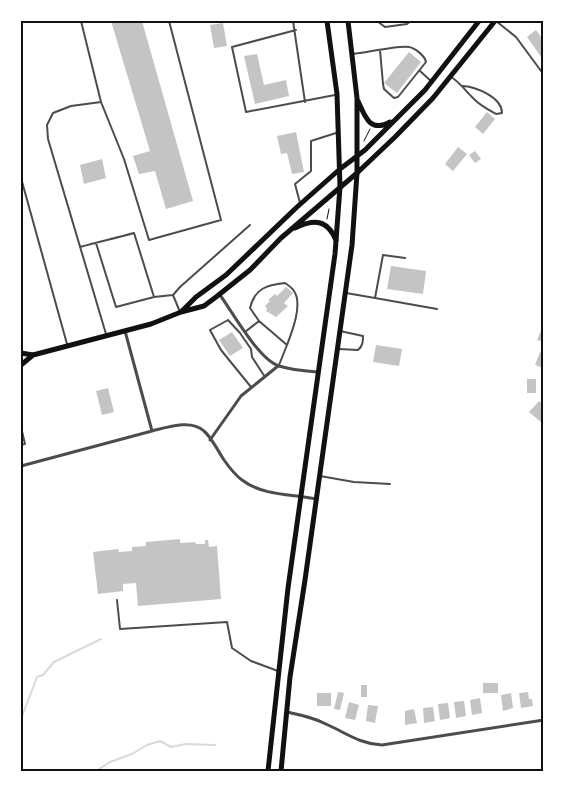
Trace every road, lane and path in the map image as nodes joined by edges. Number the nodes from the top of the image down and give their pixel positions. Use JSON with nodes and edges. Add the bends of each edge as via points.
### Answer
{"nodes":[{"id":1,"x":81,"y":21,"type":"edge"},
{"id":2,"x":169,"y":21,"type":"edge"},
{"id":3,"x":293,"y":21,"type":"edge"},
{"id":4,"x":327,"y":21,"type":"edge"},
{"id":5,"x":348,"y":21,"type":"edge"},
{"id":6,"x":377,"y":21,"type":"edge"},
{"id":7,"x":411,"y":21,"type":"edge"},
{"id":8,"x":479,"y":21,"type":"edge"},
{"id":9,"x":495,"y":21,"type":"edge"},
{"id":10,"x":296,"y":30,"type":"junction"},
{"id":11,"x":380,"y":50,"type":"junction"},
{"id":12,"x":353,"y":54,"type":"junction"},
{"id":13,"x":420,"y":71,"type":"junction"},
{"id":14,"x":544,"y":74,"type":"edge"},
{"id":15,"x":451,"y":76,"type":"junction"},
{"id":16,"x":432,"y":81,"type":"junction"},
{"id":17,"x":462,"y":86,"type":"junction"},
{"id":18,"x":338,"y":95,"type":"junction"},
{"id":19,"x":357,"y":98,"type":"junction"},
{"id":20,"x":101,"y":102,"type":"junction"},
{"id":21,"x":305,"y":102,"type":"junction"},
{"id":22,"x":397,"y":118,"type":"junction"},
{"id":23,"x":371,"y":127,"type":"dead end"},
{"id":24,"x":339,"y":132,"type":"junction"},
{"id":25,"x":363,"y":141,"type":"dead end"},
{"id":26,"x":357,"y":157,"type":"junction"},
{"id":27,"x":340,"y":169,"type":"junction"},
{"id":28,"x":357,"y":173,"type":"junction"},
{"id":29,"x":21,"y":178,"type":"edge"},
{"id":30,"x":340,"y":187,"type":"junction"},
{"id":31,"x":301,"y":204,"type":"junction"},
{"id":32,"x":330,"y":210,"type":"dead end"},
{"id":33,"x":326,"y":222,"type":"dead end"},
{"id":34,"x":250,"y":225,"type":"dead end"},
{"id":35,"x":290,"y":230,"type":"junction"},
{"id":36,"x":336,"y":240,"type":"junction"},
{"id":37,"x":96,"y":243,"type":"junction"},
{"id":38,"x":80,"y":247,"type":"junction"},
{"id":39,"x":405,"y":258,"type":"dead end"},
{"id":40,"x":346,"y":293,"type":"junction"},
{"id":41,"x":173,"y":295,"type":"junction"},
{"id":42,"x":220,"y":295,"type":"junction"},
{"id":43,"x":154,"y":298,"type":"junction"},
{"id":44,"x":375,"y":298,"type":"junction"},
{"id":45,"x":437,"y":309,"type":"dead end"},
{"id":46,"x":181,"y":312,"type":"junction"},
{"id":47,"x":259,"y":321,"type":"junction"},
{"id":48,"x":125,"y":331,"type":"junction"},
{"id":49,"x":340,"y":331,"type":"junction"},
{"id":50,"x":245,"y":332,"type":"junction"},
{"id":51,"x":107,"y":336,"type":"junction"},
{"id":52,"x":287,"y":345,"type":"junction"},
{"id":53,"x":67,"y":346,"type":"junction"},
{"id":54,"x":338,"y":349,"type":"junction"},
{"id":55,"x":21,"y":353,"type":"edge"},
{"id":56,"x":33,"y":355,"type":"junction"},
{"id":57,"x":21,"y":365,"type":"edge"},
{"id":58,"x":278,"y":366,"type":"junction"},
{"id":59,"x":318,"y":372,"type":"junction"},
{"id":60,"x":264,"y":377,"type":"junction"},
{"id":61,"x":251,"y":388,"type":"junction"},
{"id":62,"x":21,"y":427,"type":"edge"},
{"id":63,"x":152,"y":431,"type":"junction"},
{"id":64,"x":210,"y":440,"type":"junction"},
{"id":65,"x":21,"y":445,"type":"edge"},
{"id":66,"x":21,"y":466,"type":"edge"},
{"id":67,"x":320,"y":476,"type":"junction"},
{"id":68,"x":390,"y":484,"type":"dead end"},
{"id":69,"x":301,"y":496,"type":"junction"},
{"id":70,"x":317,"y":499,"type":"junction"},
{"id":71,"x":117,"y":600,"type":"dead end"},
{"id":72,"x":278,"y":671,"type":"junction"},
{"id":73,"x":286,"y":712,"type":"junction"},
{"id":74,"x":544,"y":720,"type":"edge"},
{"id":75,"x":268,"y":771,"type":"edge"},
{"id":76,"x":281,"y":771,"type":"edge"}],
"edges":[{"from":1,"to":20,"type":"lane"},
{"from":2,"to":20,"type":"lane","via":[[222,220],[149,240],[124,159]]},
{"from":3,"to":10,"type":"lane"},
{"from":4,"to":18,"type":"main road"},
{"from":5,"to":12,"type":"main road"},
{"from":6,"to":7,"type":"lane","via":[[385,27]]},
{"from":8,"to":16,"type":"main road"},
{"from":9,"to":14,"type":"lane","via":[[516,37]]},
{"from":9,"to":15,"type":"main road"},
{"from":10,"to":21,"type":"lane"},
{"from":10,"to":21,"type":"lane","via":[[232,47],[246,112]]},
{"from":11,"to":12,"type":"lane"},
{"from":11,"to":13,"type":"lane","via":[[412,48],[425,58]]},
{"from":11,"to":13,"type":"lane","via":[[384,89],[394,98]]},
{"from":12,"to":19,"type":"main road"},
{"from":13,"to":16,"type":"lane"},
{"from":15,"to":17,"type":"lane"},
{"from":15,"to":28,"type":"main road"},
{"from":16,"to":22,"type":"main road"},
{"from":17,"to":17,"type":"lane","via":[[483,107],[496,114],[502,113],[501,105],[494,99],[476,88]]},
{"from":18,"to":21,"type":"lane"},
{"from":18,"to":24,"type":"main road"},
{"from":19,"to":22,"type":"main road","via":[[372,124],[385,124]]},
{"from":19,"to":26,"type":"main road"},
{"from":20,"to":38,"type":"lane","via":[[71,106],[53,113],[47,126]]},
{"from":22,"to":26,"type":"main road"},
{"from":23,"to":25,"type":"path"},
{"from":24,"to":27,"type":"main road"},
{"from":24,"to":31,"type":"lane","via":[[310,141],[311,171],[295,184]]},
{"from":26,"to":27,"type":"main road"},
{"from":26,"to":28,"type":"main road"},
{"from":27,"to":30,"type":"main road"},
{"from":27,"to":31,"type":"main road"},
{"from":28,"to":30,"type":"main road"},
{"from":28,"to":40,"type":"main road"},
{"from":29,"to":53,"type":"lane"},
{"from":30,"to":35,"type":"main road"},
{"from":30,"to":36,"type":"main road"},
{"from":31,"to":46,"type":"main road","via":[[242,261],[196,296]]},
{"from":32,"to":33,"type":"path"},
{"from":34,"to":41,"type":"lane"},
{"from":35,"to":36,"type":"main road","via":[[304,224],[319,223],[330,229]]},
{"from":35,"to":42,"type":"main road"},
{"from":36,"to":59,"type":"main road"},
{"from":37,"to":38,"type":"lane"},
{"from":37,"to":43,"type":"lane","via":[[116,307]]},
{"from":37,"to":43,"type":"lane","via":[[134,233]]},
{"from":38,"to":51,"type":"lane"},
{"from":39,"to":44,"type":"lane","via":[[383,255]]},
{"from":40,"to":44,"type":"lane"},
{"from":40,"to":49,"type":"main road"},
{"from":41,"to":43,"type":"lane"},
{"from":41,"to":46,"type":"lane"},
{"from":42,"to":46,"type":"main road","via":[[204,306]]},
{"from":42,"to":50,"type":"street"},
{"from":44,"to":45,"type":"lane"},
{"from":46,"to":48,"type":"main road"},
{"from":47,"to":50,"type":"lane"},
{"from":47,"to":52,"type":"lane"},
{"from":47,"to":52,"type":"lane","via":[[250,308],[255,296],[266,286],[285,283],[294,291],[297,301],[294,327]]},
{"from":48,"to":51,"type":"main road"},
{"from":48,"to":63,"type":"street"},
{"from":49,"to":54,"type":"main road"},
{"from":49,"to":54,"type":"lane","via":[[362,336],[362,345],[358,350]]},
{"from":50,"to":58,"type":"street","via":[[264,356]]},
{"from":51,"to":53,"type":"main road"},
{"from":52,"to":58,"type":"lane"},
{"from":53,"to":56,"type":"main road"},
{"from":54,"to":67,"type":"main road"},
{"from":55,"to":56,"type":"main road"},
{"from":56,"to":57,"type":"main road"},
{"from":58,"to":59,"type":"street"},
{"from":58,"to":60,"type":"street"},
{"from":59,"to":69,"type":"main road"},
{"from":60,"to":61,"type":"street"},
{"from":60,"to":61,"type":"lane","via":[[251,349],[228,320],[210,330],[221,350]]},
{"from":61,"to":64,"type":"street","via":[[241,396]]},
{"from":62,"to":65,"type":"lane","via":[[25,444]]},
{"from":63,"to":64,"type":"street","via":[[172,426],[196,426]]},
{"from":63,"to":66,"type":"street"},
{"from":64,"to":69,"type":"street","via":[[230,467],[253,487]]},
{"from":67,"to":68,"type":"lane"},
{"from":67,"to":70,"type":"main road"},
{"from":69,"to":70,"type":"street"},
{"from":69,"to":72,"type":"main road"},
{"from":70,"to":73,"type":"main road"},
{"from":71,"to":72,"type":"lane","via":[[120,629],[227,622],[232,648],[251,661]]},
{"from":72,"to":75,"type":"main road"},
{"from":73,"to":74,"type":"street","via":[[328,724],[362,742],[382,745]]},
{"from":73,"to":76,"type":"main road"}]}
